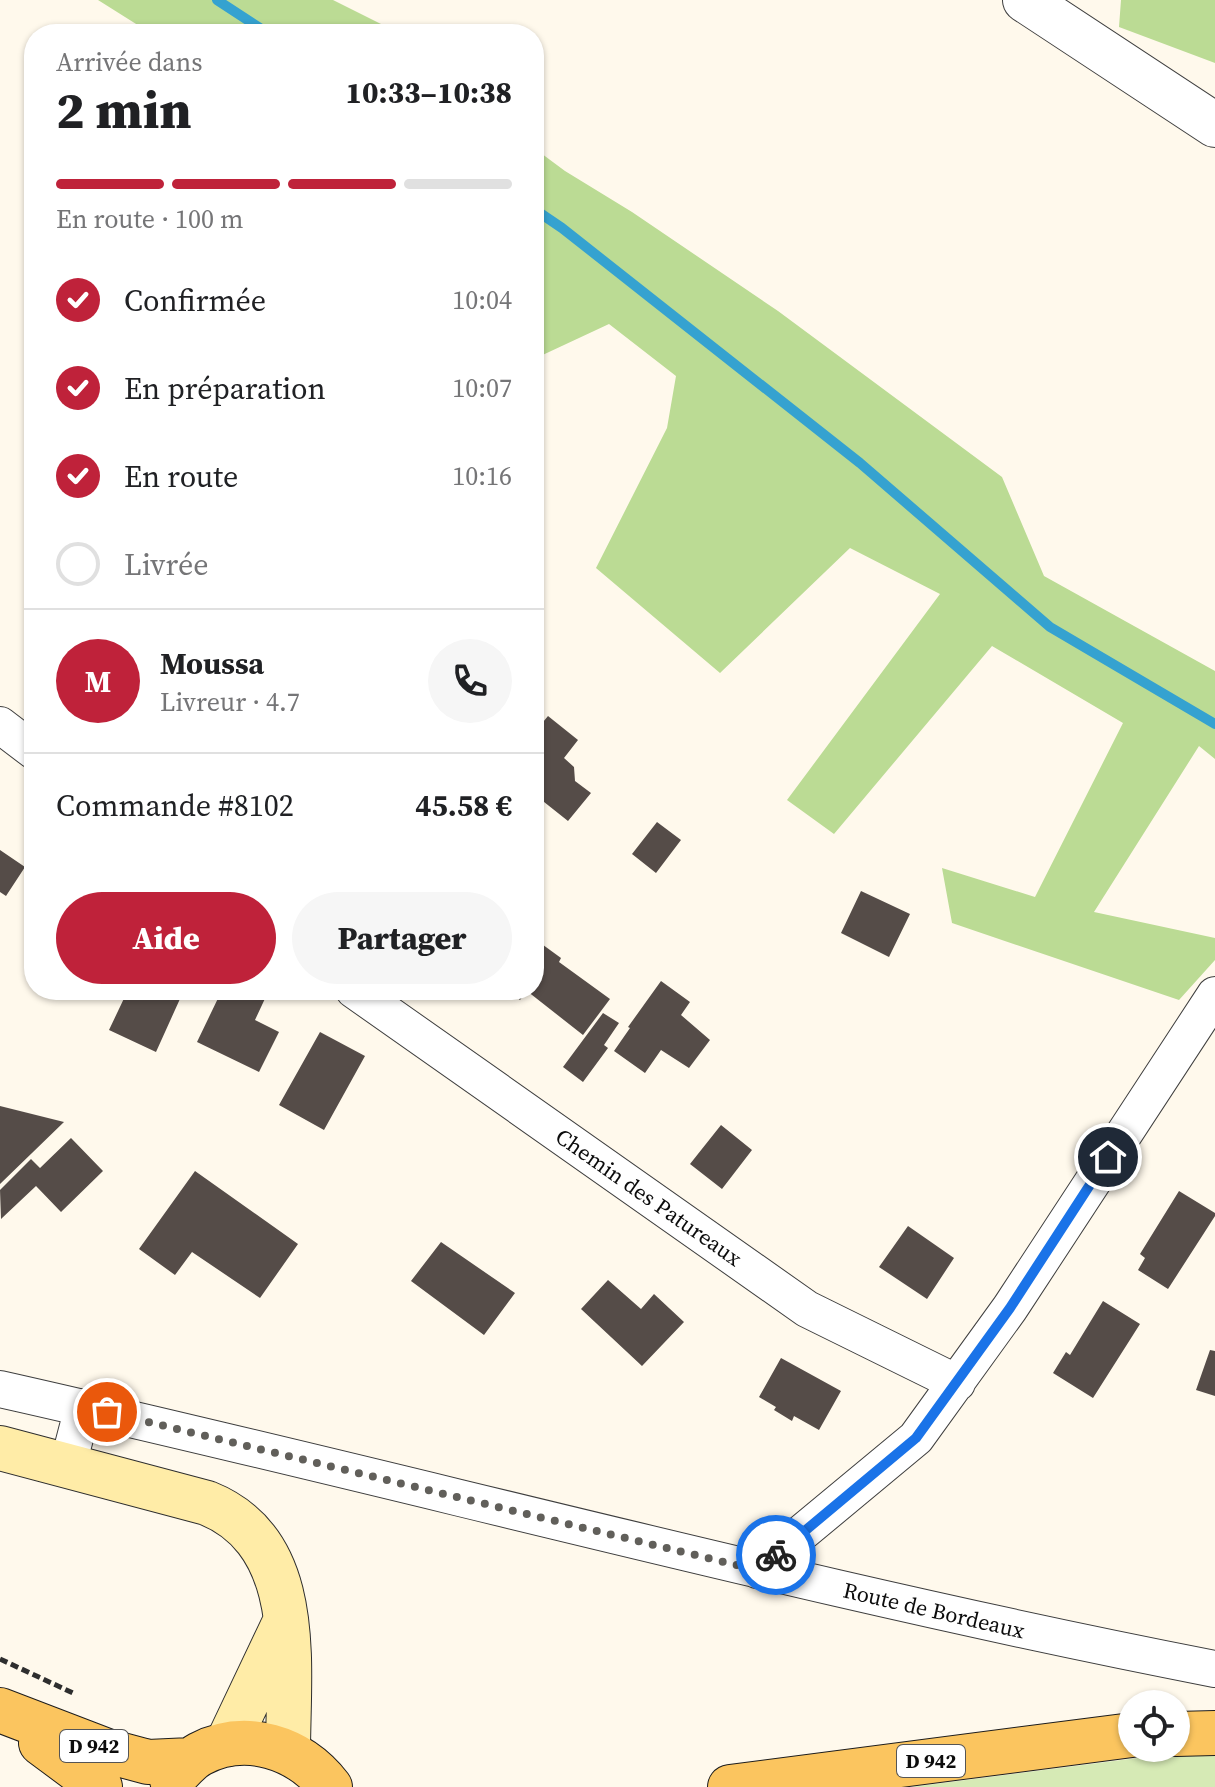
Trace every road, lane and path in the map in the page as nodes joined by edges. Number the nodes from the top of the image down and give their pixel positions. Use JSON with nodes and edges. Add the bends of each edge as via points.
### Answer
{"nodes":[{"id":1,"x":1025,"y":0,"type":"edge"},
{"id":2,"x":1215,"y":125,"type":"edge"},
{"id":3,"x":0,"y":725,"type":"edge"},
{"id":4,"x":24,"y":743,"type":"edge"},
{"id":5,"x":1215,"y":995,"type":"edge"},
{"id":6,"x":368,"y":1000,"type":"edge"},
{"id":7,"x":957,"y":1383,"type":"junction"},
{"id":8,"x":0,"y":1389,"type":"edge"},
{"id":9,"x":83,"y":1407,"type":"junction"},
{"id":10,"x":0,"y":1448,"type":"edge"},
{"id":11,"x":68,"y":1465,"type":"junction"},
{"id":12,"x":757,"y":1570,"type":"junction"},
{"id":13,"x":287,"y":1617,"type":"junction"},
{"id":14,"x":1215,"y":1669,"type":"edge"},
{"id":15,"x":0,"y":1712,"type":"edge"},
{"id":16,"x":1215,"y":1733,"type":"edge"},
{"id":17,"x":1190,"y":1734,"type":"edge"},
{"id":18,"x":1118,"y":1737,"type":"edge"},
{"id":19,"x":288,"y":1752,"type":"junction"},
{"id":20,"x":194,"y":1764,"type":"edge"},
{"id":21,"x":331,"y":1786,"type":"edge"},
{"id":22,"x":100,"y":1787,"type":"edge"},
{"id":23,"x":730,"y":1787,"type":"edge"}],
"edges":[{"from":1,"to":2,"type":"street"},
{"from":3,"to":4,"type":"street"},
{"from":5,"to":7,"type":"street"},
{"from":6,"to":7,"type":"street","name":"Chemin des Patureaux","via":[[807,1309]]},
{"from":7,"to":12,"type":"street","via":[[916,1438]]},
{"from":8,"to":9,"type":"street","name":"Route de Bordeaux"},
{"from":9,"to":11,"type":"street"},
{"from":9,"to":12,"type":"street","name":"Route de Bordeaux"},
{"from":10,"to":11,"type":"main road"},
{"from":11,"to":13,"type":"main road","via":[[225,1510],[263,1549],[282,1588]]},
{"from":12,"to":14,"type":"street","name":"Route de Bordeaux"},
{"from":13,"to":19,"type":"main road"},
{"from":13,"to":20,"type":"main road"},
{"from":15,"to":20,"type":"main road","number":"D 942","via":[[148,1762]]},
{"from":15,"to":22,"type":"main road","number":"D 942"},
{"from":16,"to":17,"type":"main road"},
{"from":18,"to":23,"type":"main road","number":"D 942"},
{"from":19,"to":20,"type":"main road","via":[[263,1743]]},
{"from":19,"to":21,"type":"main road"}]}
